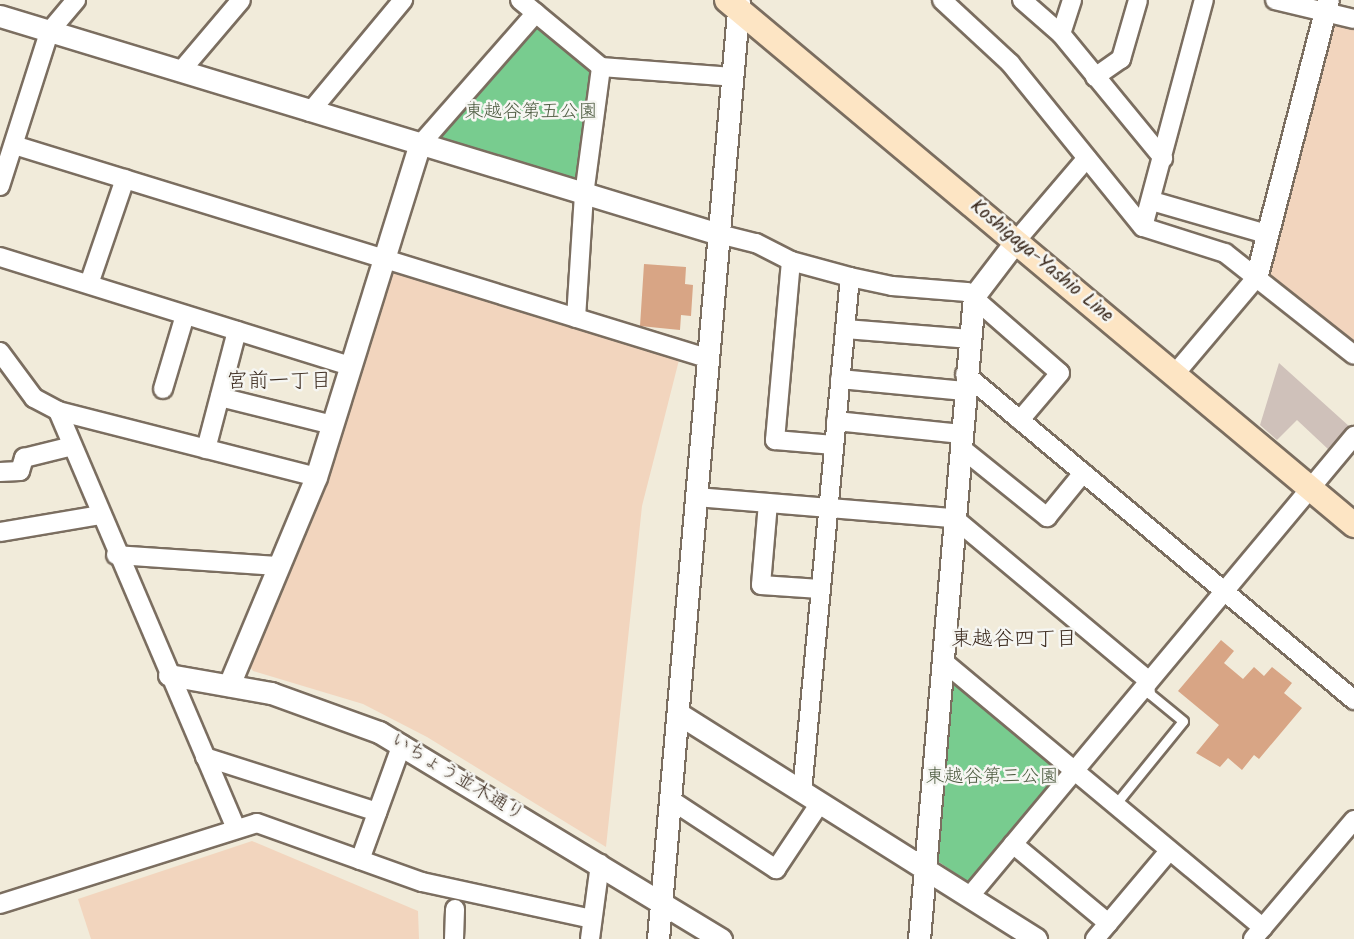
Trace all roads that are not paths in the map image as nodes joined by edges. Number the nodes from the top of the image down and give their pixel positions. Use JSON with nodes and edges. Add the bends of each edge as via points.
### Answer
{"nodes":[{"id":1,"x":76,"y":0,"type":"edge"},
{"id":2,"x":241,"y":0,"type":"edge"},
{"id":3,"x":403,"y":0,"type":"edge"},
{"id":4,"x":520,"y":0,"type":"edge"},
{"id":5,"x":1023,"y":0,"type":"edge"},
{"id":6,"x":1072,"y":0,"type":"edge"},
{"id":7,"x":1138,"y":0,"type":"edge"},
{"id":8,"x":1204,"y":0,"type":"edge"},
{"id":9,"x":1275,"y":0,"type":"edge"},
{"id":10,"x":943,"y":1,"type":"edge"},
{"id":11,"x":735,"y":3,"type":"edge"},
{"id":12,"x":1326,"y":7,"type":"edge"},
{"id":13,"x":536,"y":13,"type":"junction"},
{"id":14,"x":0,"y":16,"type":"edge"},
{"id":15,"x":1354,"y":19,"type":"edge"},
{"id":16,"x":49,"y":32,"type":"junction"},
{"id":17,"x":1061,"y":34,"type":"junction"},
{"id":18,"x":601,"y":67,"type":"junction"},
{"id":19,"x":180,"y":72,"type":"junction"},
{"id":20,"x":733,"y":77,"type":"junction"},
{"id":21,"x":1095,"y":77,"type":"junction"},
{"id":22,"x":310,"y":112,"type":"junction"},
{"id":23,"x":14,"y":145,"type":"junction"},
{"id":24,"x":419,"y":146,"type":"junction"},
{"id":25,"x":1087,"y":158,"type":"junction"},
{"id":26,"x":1163,"y":158,"type":"junction"},
{"id":27,"x":125,"y":179,"type":"junction"},
{"id":28,"x":0,"y":186,"type":"edge"},
{"id":29,"x":584,"y":195,"type":"junction"},
{"id":30,"x":1152,"y":201,"type":"junction"},
{"id":31,"x":1143,"y":227,"type":"junction"},
{"id":32,"x":719,"y":234,"type":"junction"},
{"id":33,"x":1266,"y":234,"type":"junction"},
{"id":34,"x":1016,"y":241,"type":"junction"},
{"id":35,"x":0,"y":257,"type":"edge"},
{"id":36,"x":382,"y":259,"type":"junction"},
{"id":37,"x":791,"y":261,"type":"junction"},
{"id":38,"x":850,"y":277,"type":"junction"},
{"id":39,"x":1256,"y":278,"type":"junction"},
{"id":40,"x":89,"y":285,"type":"junction"},
{"id":41,"x":974,"y":296,"type":"junction"},
{"id":42,"x":185,"y":315,"type":"junction"},
{"id":43,"x":576,"y":318,"type":"junction"},
{"id":44,"x":845,"y":330,"type":"junction"},
{"id":45,"x":237,"y":331,"type":"junction"},
{"id":46,"x":968,"y":339,"type":"junction"},
{"id":47,"x":0,"y":352,"type":"edge"},
{"id":48,"x":1354,"y":355,"type":"edge"},
{"id":49,"x":707,"y":358,"type":"junction"},
{"id":50,"x":350,"y":366,"type":"junction"},
{"id":51,"x":1174,"y":375,"type":"junction"},
{"id":52,"x":840,"y":379,"type":"junction"},
{"id":53,"x":965,"y":383,"type":"junction"},
{"id":54,"x":163,"y":389,"type":"dead end"},
{"id":55,"x":220,"y":397,"type":"junction"},
{"id":56,"x":58,"y":411,"type":"junction"},
{"id":57,"x":1020,"y":419,"type":"junction"},
{"id":58,"x":836,"y":421,"type":"junction"},
{"id":59,"x":332,"y":425,"type":"junction"},
{"id":60,"x":1354,"y":436,"type":"edge"},
{"id":61,"x":960,"y":441,"type":"junction"},
{"id":62,"x":834,"y":445,"type":"junction"},
{"id":63,"x":72,"y":446,"type":"junction"},
{"id":64,"x":206,"y":449,"type":"junction"},
{"id":65,"x":0,"y":472,"type":"edge"},
{"id":66,"x":1083,"y":473,"type":"junction"},
{"id":67,"x":316,"y":477,"type":"junction"},
{"id":68,"x":1310,"y":489,"type":"junction"},
{"id":69,"x":696,"y":497,"type":"junction"},
{"id":70,"x":768,"y":503,"type":"junction"},
{"id":71,"x":827,"y":508,"type":"junction"},
{"id":72,"x":100,"y":516,"type":"junction"},
{"id":73,"x":954,"y":518,"type":"junction"},
{"id":74,"x":1354,"y":525,"type":"edge"},
{"id":75,"x":0,"y":531,"type":"edge"},
{"id":76,"x":116,"y":555,"type":"junction"},
{"id":77,"x":276,"y":566,"type":"junction"},
{"id":78,"x":820,"y":589,"type":"junction"},
{"id":79,"x":1224,"y":592,"type":"junction"},
{"id":80,"x":944,"y":662,"type":"junction"},
{"id":81,"x":169,"y":675,"type":"junction"},
{"id":82,"x":1149,"y":681,"type":"junction"},
{"id":83,"x":229,"y":685,"type":"junction"},
{"id":84,"x":1354,"y":700,"type":"edge"},
{"id":85,"x":679,"y":714,"type":"junction"},
{"id":86,"x":402,"y":744,"type":"junction"},
{"id":87,"x":205,"y":757,"type":"junction"},
{"id":88,"x":1075,"y":772,"type":"junction"},
{"id":89,"x":802,"y":792,"type":"junction"},
{"id":90,"x":671,"y":800,"type":"junction"},
{"id":91,"x":820,"y":803,"type":"junction"},
{"id":92,"x":1114,"y":806,"type":"junction"},
{"id":93,"x":377,"y":812,"type":"junction"},
{"id":94,"x":1354,"y":820,"type":"edge"},
{"id":95,"x":236,"y":829,"type":"junction"},
{"id":96,"x":1013,"y":844,"type":"junction"},
{"id":97,"x":1169,"y":851,"type":"junction"},
{"id":98,"x":360,"y":860,"type":"junction"},
{"id":99,"x":600,"y":864,"type":"junction"},
{"id":100,"x":926,"y":870,"type":"junction"},
{"id":101,"x":969,"y":897,"type":"junction"},
{"id":102,"x":661,"y":903,"type":"junction"},
{"id":103,"x":0,"y":904,"type":"edge"},
{"id":104,"x":455,"y":909,"type":"dead end"},
{"id":105,"x":592,"y":919,"type":"junction"},
{"id":106,"x":1108,"y":923,"type":"junction"},
{"id":107,"x":1258,"y":934,"type":"edge"},
{"id":108,"x":454,"y":939,"type":"edge"},
{"id":109,"x":590,"y":939,"type":"edge"},
{"id":110,"x":658,"y":939,"type":"edge"},
{"id":111,"x":721,"y":939,"type":"edge"},
{"id":112,"x":919,"y":939,"type":"edge"},
{"id":113,"x":1036,"y":939,"type":"edge"},
{"id":114,"x":1095,"y":939,"type":"edge"}],
"edges":[{"from":1,"to":16,"type":"street"},
{"from":2,"to":19,"type":"street"},
{"from":3,"to":22,"type":"street"},
{"from":4,"to":13,"type":"street"},
{"from":5,"to":17,"type":"street"},
{"from":6,"to":17,"type":"street"},
{"from":7,"to":21,"type":"street","via":[[1121,59]]},
{"from":8,"to":26,"type":"street"},
{"from":9,"to":12,"type":"street"},
{"from":10,"to":25,"type":"street","via":[[1010,63]]},
{"from":11,"to":20,"type":"street"},
{"from":11,"to":34,"type":"main road","name":"Koshigaya-Yashio Line"},
{"from":12,"to":15,"type":"street"},
{"from":12,"to":33,"type":"street"},
{"from":13,"to":18,"type":"street"},
{"from":13,"to":24,"type":"street"},
{"from":14,"to":16,"type":"street"},
{"from":16,"to":19,"type":"street"},
{"from":16,"to":23,"type":"street"},
{"from":17,"to":21,"type":"street"},
{"from":18,"to":20,"type":"street"},
{"from":18,"to":29,"type":"street"},
{"from":19,"to":22,"type":"street"},
{"from":20,"to":32,"type":"street"},
{"from":21,"to":26,"type":"street"},
{"from":22,"to":24,"type":"street"},
{"from":23,"to":27,"type":"street"},
{"from":23,"to":28,"type":"street"},
{"from":24,"to":29,"type":"street"},
{"from":24,"to":36,"type":"street"},
{"from":25,"to":31,"type":"street"},
{"from":25,"to":34,"type":"street"},
{"from":26,"to":30,"type":"street"},
{"from":27,"to":36,"type":"street"},
{"from":27,"to":40,"type":"street"},
{"from":29,"to":32,"type":"street"},
{"from":29,"to":43,"type":"street"},
{"from":30,"to":31,"type":"street"},
{"from":30,"to":33,"type":"street"},
{"from":31,"to":39,"type":"street","via":[[1225,253]]},
{"from":32,"to":37,"type":"street","via":[[756,243]]},
{"from":32,"to":49,"type":"street"},
{"from":33,"to":39,"type":"street"},
{"from":34,"to":41,"type":"street"},
{"from":34,"to":51,"type":"main road","name":"Koshigaya-Yashio Line"},
{"from":35,"to":40,"type":"street"},
{"from":36,"to":43,"type":"street"},
{"from":36,"to":50,"type":"street"},
{"from":37,"to":38,"type":"street"},
{"from":37,"to":62,"type":"street","via":[[775,440]]},
{"from":38,"to":41,"type":"street"},
{"from":38,"to":44,"type":"street"},
{"from":39,"to":48,"type":"street"},
{"from":39,"to":51,"type":"street"},
{"from":40,"to":42,"type":"street"},
{"from":41,"to":46,"type":"street"},
{"from":41,"to":57,"type":"street","via":[[1060,373]]},
{"from":42,"to":45,"type":"street"},
{"from":42,"to":54,"type":"street"},
{"from":43,"to":49,"type":"street"},
{"from":44,"to":46,"type":"street"},
{"from":44,"to":52,"type":"street"},
{"from":45,"to":50,"type":"street"},
{"from":45,"to":55,"type":"street"},
{"from":46,"to":53,"type":"street"},
{"from":47,"to":56,"type":"street","via":[[34,397]]},
{"from":49,"to":69,"type":"street"},
{"from":50,"to":59,"type":"street"},
{"from":51,"to":68,"type":"main road","name":"Koshigaya-Yashio Line"},
{"from":52,"to":53,"type":"street"},
{"from":52,"to":58,"type":"street"},
{"from":53,"to":57,"type":"street"},
{"from":53,"to":61,"type":"street"},
{"from":55,"to":59,"type":"street"},
{"from":55,"to":64,"type":"street"},
{"from":56,"to":63,"type":"street"},
{"from":56,"to":64,"type":"street"},
{"from":57,"to":66,"type":"street"},
{"from":58,"to":61,"type":"street"},
{"from":58,"to":62,"type":"street"},
{"from":59,"to":67,"type":"street"},
{"from":60,"to":68,"type":"street"},
{"from":61,"to":66,"type":"street","via":[[1046,517]]},
{"from":61,"to":73,"type":"street"},
{"from":62,"to":71,"type":"street"},
{"from":63,"to":65,"type":"street","via":[[24,458],[20,471]]},
{"from":63,"to":72,"type":"street"},
{"from":64,"to":67,"type":"street"},
{"from":66,"to":79,"type":"street"},
{"from":67,"to":77,"type":"street"},
{"from":68,"to":74,"type":"main road","name":"Koshigaya-Yashio Line"},
{"from":68,"to":79,"type":"street"},
{"from":69,"to":70,"type":"street"},
{"from":69,"to":85,"type":"street"},
{"from":70,"to":71,"type":"street"},
{"from":70,"to":78,"type":"street","via":[[761,585]]},
{"from":71,"to":73,"type":"street"},
{"from":71,"to":78,"type":"street"},
{"from":72,"to":75,"type":"street"},
{"from":72,"to":76,"type":"street"},
{"from":73,"to":80,"type":"street"},
{"from":73,"to":82,"type":"street"},
{"from":76,"to":77,"type":"street"},
{"from":76,"to":81,"type":"street"},
{"from":77,"to":83,"type":"street"},
{"from":78,"to":89,"type":"street"},
{"from":79,"to":82,"type":"street"},
{"from":79,"to":84,"type":"street"},
{"from":80,"to":88,"type":"street"},
{"from":80,"to":100,"type":"street"},
{"from":81,"to":83,"type":"street","name":"いちょう並木通り"},
{"from":81,"to":87,"type":"street"},
{"from":82,"to":88,"type":"street"},
{"from":82,"to":92,"type":"lane","via":[[1150,694],[1183,721]]},
{"from":83,"to":86,"type":"street","name":"いちょう並木通り","via":[[308,705]]},
{"from":85,"to":89,"type":"street"},
{"from":85,"to":90,"type":"street"},
{"from":86,"to":93,"type":"street"},
{"from":86,"to":99,"type":"street","name":"いちょう並木通り"},
{"from":87,"to":93,"type":"street"},
{"from":87,"to":95,"type":"street"},
{"from":88,"to":92,"type":"street"},
{"from":88,"to":96,"type":"street"},
{"from":89,"to":91,"type":"street"},
{"from":90,"to":91,"type":"street","via":[[776,869]]},
{"from":90,"to":102,"type":"street"},
{"from":91,"to":100,"type":"street"},
{"from":92,"to":97,"type":"street"},
{"from":93,"to":98,"type":"street"},
{"from":94,"to":107,"type":"street"},
{"from":95,"to":98,"type":"street","via":[[257,824]]},
{"from":95,"to":103,"type":"street"},
{"from":96,"to":101,"type":"street"},
{"from":96,"to":106,"type":"street"},
{"from":97,"to":106,"type":"street"},
{"from":97,"to":107,"type":"street"},
{"from":98,"to":105,"type":"street","via":[[422,882]]},
{"from":99,"to":102,"type":"street","name":"いちょう並木通り"},
{"from":99,"to":105,"type":"street"},
{"from":100,"to":101,"type":"street"},
{"from":100,"to":112,"type":"street"},
{"from":101,"to":113,"type":"street"},
{"from":102,"to":110,"type":"street"},
{"from":102,"to":111,"type":"street","name":"いちょう並木通り"},
{"from":104,"to":108,"type":"street"},
{"from":105,"to":109,"type":"street"},
{"from":106,"to":114,"type":"street"}]}
